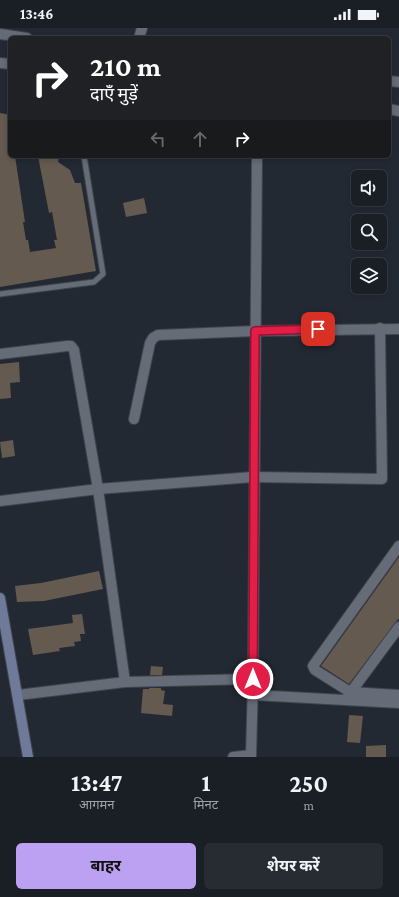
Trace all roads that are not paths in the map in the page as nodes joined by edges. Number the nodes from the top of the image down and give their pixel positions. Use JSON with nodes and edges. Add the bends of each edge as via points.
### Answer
{"nodes":[{"id":1,"x":0,"y":34,"type":"edge"},
{"id":2,"x":14,"y":36,"type":"edge"},
{"id":3,"x":84,"y":158,"type":"edge"},
{"id":4,"x":257,"y":158,"type":"edge"},
{"id":5,"x":0,"y":294,"type":"edge"},
{"id":6,"x":380,"y":328,"type":"junction"},
{"id":7,"x":399,"y":329,"type":"edge"},
{"id":8,"x":255,"y":331,"type":"junction"},
{"id":9,"x":0,"y":354,"type":"edge"},
{"id":10,"x":134,"y":419,"type":"dead end"},
{"id":11,"x":253,"y":477,"type":"junction"},
{"id":12,"x":98,"y":489,"type":"junction"},
{"id":13,"x":0,"y":501,"type":"edge"},
{"id":14,"x":399,"y":546,"type":"edge"},
{"id":15,"x":0,"y":598,"type":"edge"},
{"id":16,"x":399,"y":627,"type":"edge"},
{"id":17,"x":253,"y":679,"type":"junction"},
{"id":18,"x":125,"y":682,"type":"junction"},
{"id":19,"x":399,"y":694,"type":"edge"},
{"id":20,"x":18,"y":695,"type":"junction"},
{"id":21,"x":253,"y":695,"type":"junction"},
{"id":22,"x":348,"y":696,"type":"junction"},
{"id":23,"x":399,"y":703,"type":"edge"},
{"id":24,"x":251,"y":756,"type":"edge"},
{"id":25,"x":28,"y":757,"type":"edge"},
{"id":26,"x":233,"y":757,"type":"edge"}],
"edges":[{"from":1,"to":2,"type":"street"},
{"from":3,"to":5,"type":"lane","via":[[103,274],[94,282]]},
{"from":4,"to":8,"type":"street"},
{"from":6,"to":7,"type":"street"},
{"from":6,"to":8,"type":"street"},
{"from":6,"to":11,"type":"street","via":[[382,479]]},
{"from":8,"to":10,"type":"street","via":[[158,335],[153,338]]},
{"from":8,"to":11,"type":"street"},
{"from":9,"to":12,"type":"street","via":[[67,346],[74,350]]},
{"from":11,"to":12,"type":"street"},
{"from":11,"to":17,"type":"street"},
{"from":12,"to":13,"type":"street"},
{"from":12,"to":18,"type":"street"},
{"from":14,"to":22,"type":"street","via":[[313,663],[315,670]]},
{"from":15,"to":20,"type":"street"},
{"from":16,"to":22,"type":"street"},
{"from":17,"to":18,"type":"street"},
{"from":17,"to":21,"type":"street"},
{"from":18,"to":20,"type":"street"},
{"from":19,"to":22,"type":"street"},
{"from":20,"to":25,"type":"street"},
{"from":21,"to":22,"type":"street"},
{"from":21,"to":24,"type":"street"},
{"from":22,"to":23,"type":"street"},
{"from":24,"to":26,"type":"street"}]}
